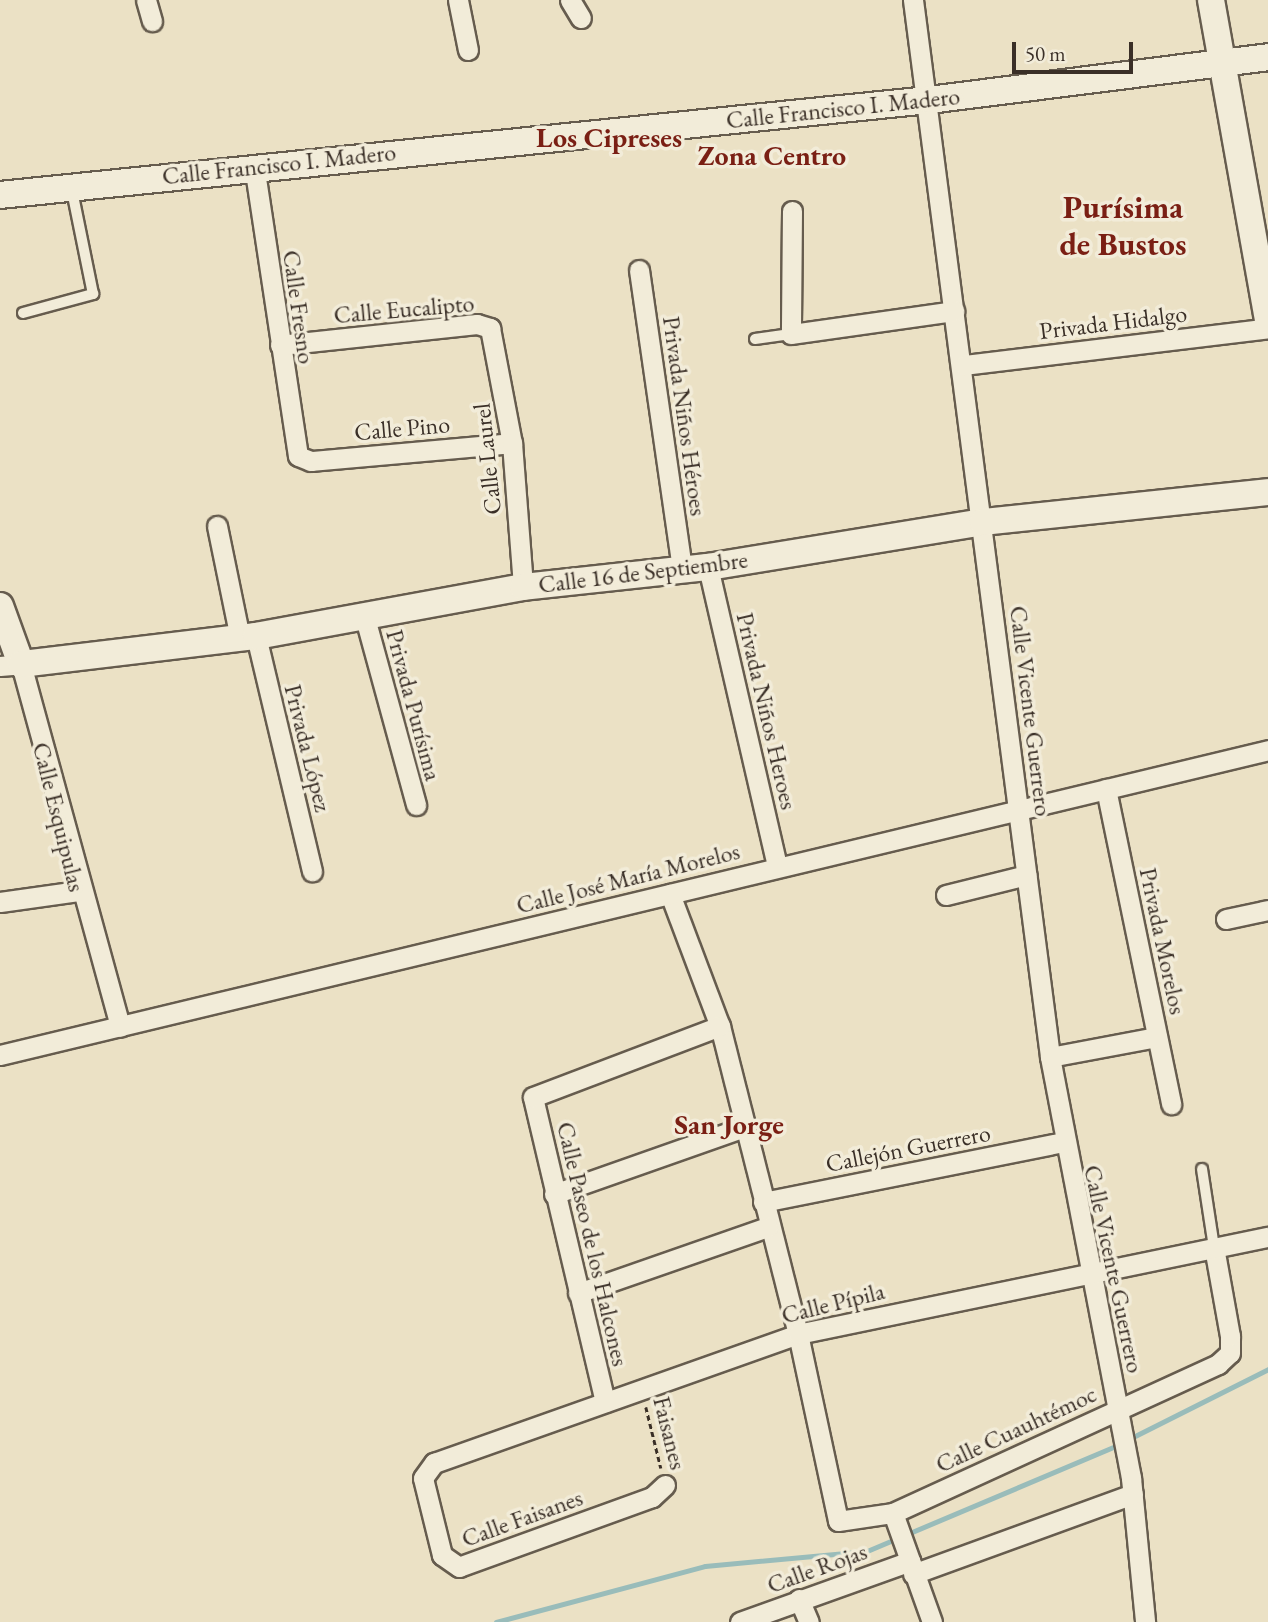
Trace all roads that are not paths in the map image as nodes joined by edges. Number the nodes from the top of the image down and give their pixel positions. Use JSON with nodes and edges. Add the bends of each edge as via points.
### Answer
{"nodes":[{"id":1,"x":146,"y":0,"type":"edge"},
{"id":2,"x":458,"y":0,"type":"edge"},
{"id":3,"x":570,"y":0,"type":"edge"},
{"id":4,"x":913,"y":0,"type":"edge"},
{"id":5,"x":1211,"y":0,"type":"edge"},
{"id":6,"x":580,"y":18,"type":"dead end"},
{"id":7,"x":152,"y":21,"type":"dead end"},
{"id":8,"x":468,"y":50,"type":"dead end"},
{"id":9,"x":1268,"y":57,"type":"edge"},
{"id":10,"x":1221,"y":62,"type":"junction"},
{"id":11,"x":929,"y":100,"type":"junction"},
{"id":12,"x":254,"y":165,"type":"junction"},
{"id":13,"x":71,"y":187,"type":"junction"},
{"id":14,"x":0,"y":195,"type":"edge"},
{"id":15,"x":792,"y":211,"type":"dead end"},
{"id":16,"x":639,"y":270,"type":"dead end"},
{"id":17,"x":954,"y":311,"type":"junction"},
{"id":18,"x":23,"y":313,"type":"dead end"},
{"id":19,"x":1268,"y":321,"type":"edge"},
{"id":20,"x":490,"y":328,"type":"joint"},
{"id":21,"x":1268,"y":328,"type":"edge"},
{"id":22,"x":790,"y":334,"type":"junction"},
{"id":23,"x":755,"y":339,"type":"dead end"},
{"id":24,"x":280,"y":345,"type":"junction"},
{"id":25,"x":964,"y":365,"type":"junction"},
{"id":26,"x":512,"y":443,"type":"junction"},
{"id":27,"x":298,"y":456,"type":"joint"},
{"id":28,"x":1268,"y":492,"type":"edge"},
{"id":29,"x":983,"y":522,"type":"junction"},
{"id":30,"x":217,"y":526,"type":"dead end"},
{"id":31,"x":695,"y":568,"type":"junction"},
{"id":32,"x":523,"y":587,"type":"junction"},
{"id":33,"x":0,"y":606,"type":"edge"},
{"id":34,"x":365,"y":618,"type":"junction"},
{"id":35,"x":248,"y":637,"type":"junction"},
{"id":36,"x":10,"y":665,"type":"edge"},
{"id":37,"x":1268,"y":750,"type":"edge"},
{"id":38,"x":1106,"y":789,"type":"junction"},
{"id":39,"x":416,"y":805,"type":"dead end"},
{"id":40,"x":1017,"y":806,"type":"junction"},
{"id":41,"x":777,"y":865,"type":"junction"},
{"id":42,"x":312,"y":871,"type":"dead end"},
{"id":43,"x":1027,"y":875,"type":"junction"},
{"id":44,"x":78,"y":891,"type":"junction"},
{"id":45,"x":670,"y":894,"type":"junction"},
{"id":46,"x":946,"y":895,"type":"dead end"},
{"id":47,"x":0,"y":902,"type":"edge"},
{"id":48,"x":1268,"y":910,"type":"edge"},
{"id":49,"x":1226,"y":919,"type":"dead end"},
{"id":50,"x":720,"y":1026,"type":"junction"},
{"id":51,"x":120,"y":1027,"type":"junction"},
{"id":52,"x":1157,"y":1037,"type":"junction"},
{"id":53,"x":0,"y":1055,"type":"edge"},
{"id":54,"x":1050,"y":1057,"type":"junction"},
{"id":55,"x":1171,"y":1104,"type":"dead end"},
{"id":56,"x":744,"y":1127,"type":"junction"},
{"id":57,"x":1062,"y":1142,"type":"junction"},
{"id":58,"x":1202,"y":1169,"type":"dead end"},
{"id":59,"x":554,"y":1194,"type":"junction"},
{"id":60,"x":763,"y":1202,"type":"junction"},
{"id":61,"x":768,"y":1227,"type":"junction"},
{"id":62,"x":1268,"y":1237,"type":"edge"},
{"id":63,"x":1214,"y":1247,"type":"junction"},
{"id":64,"x":1093,"y":1269,"type":"junction"},
{"id":65,"x":578,"y":1293,"type":"junction"},
{"id":66,"x":798,"y":1334,"type":"junction"},
{"id":67,"x":605,"y":1402,"type":"junction"},
{"id":68,"x":1119,"y":1416,"type":"junction"},
{"id":69,"x":425,"y":1468,"type":"joint"},
{"id":70,"x":665,"y":1485,"type":"road end"},
{"id":71,"x":1132,"y":1486,"type":"junction"},
{"id":72,"x":893,"y":1513,"type":"junction"},
{"id":73,"x":911,"y":1562,"type":"junction"},
{"id":74,"x":799,"y":1599,"type":"junction"},
{"id":75,"x":740,"y":1622,"type":"edge"},
{"id":76,"x":809,"y":1622,"type":"edge"},
{"id":77,"x":932,"y":1622,"type":"edge"},
{"id":78,"x":1145,"y":1622,"type":"edge"}],
"edges":[{"from":1,"to":7,"type":"street"},
{"from":2,"to":8,"type":"street"},
{"from":3,"to":6,"type":"street"},
{"from":4,"to":11,"type":"street","name":"Calle Vicente Guerrero"},
{"from":5,"to":10,"type":"street"},
{"from":9,"to":10,"type":"street","name":"Calle Francisco I. Madero"},
{"from":10,"to":11,"type":"street","name":"Calle Francisco I. Madero"},
{"from":10,"to":19,"type":"street"},
{"from":11,"to":12,"type":"street","name":"Calle Francisco I. Madero"},
{"from":11,"to":17,"type":"street","name":"Calle Vicente Guerrero"},
{"from":12,"to":13,"type":"street","name":"Calle Francisco I. Madero"},
{"from":12,"to":24,"type":"street","name":"Calle Fresno"},
{"from":13,"to":14,"type":"street","name":"Calle Francisco I. Madero"},
{"from":13,"to":18,"type":"lane","via":[[93,294]]},
{"from":15,"to":22,"type":"street"},
{"from":16,"to":31,"type":"street","name":"Privada Niños Héroes"},
{"from":17,"to":22,"type":"street"},
{"from":17,"to":25,"type":"street","name":"Calle Vicente Guerrero"},
{"from":20,"to":24,"type":"street","name":"Calle Eucalipto","via":[[477,324]]},
{"from":20,"to":26,"type":"street","name":"Calle Laurel"},
{"from":21,"to":25,"type":"street","name":"Privada Hidalgo"},
{"from":22,"to":23,"type":"lane"},
{"from":24,"to":27,"type":"street","name":"Calle Fresno"},
{"from":25,"to":29,"type":"street","name":"Calle Vicente Guerrero"},
{"from":26,"to":27,"type":"street","name":"Calle Pino","via":[[312,461]]},
{"from":26,"to":32,"type":"street","name":"Calle Laurel"},
{"from":28,"to":29,"type":"street","name":"Calle 16 de Septiembre"},
{"from":29,"to":31,"type":"street","name":"Calle 16 de Septiembre"},
{"from":29,"to":40,"type":"street","name":"Calle Vicente Guerrero"},
{"from":30,"to":35,"type":"street","name":"Privada López"},
{"from":31,"to":32,"type":"street","name":"Calle 16 de Septiembre"},
{"from":31,"to":41,"type":"street","name":"Privada Niños Heroes"},
{"from":32,"to":34,"type":"street","name":"Calle 16 de Septiembre"},
{"from":33,"to":36,"type":"street","name":"Calle Esquipulas"},
{"from":34,"to":35,"type":"street","name":"Calle 16 de Septiembre"},
{"from":34,"to":39,"type":"street","name":"Privada Purísima"},
{"from":35,"to":36,"type":"street","name":"Calle 16 de Septiembre"},
{"from":35,"to":42,"type":"street","name":"Privada López"},
{"from":36,"to":44,"type":"street","name":"Calle Esquipulas"},
{"from":37,"to":38,"type":"street","name":"Calle José María Morelos"},
{"from":38,"to":40,"type":"street","name":"Calle José María Morelos"},
{"from":38,"to":52,"type":"street","name":"Privada Morelos"},
{"from":40,"to":41,"type":"street","name":"Calle José María Morelos"},
{"from":40,"to":43,"type":"street","name":"Calle Vicente Guerrero"},
{"from":41,"to":45,"type":"street","name":"Calle José María Morelos"},
{"from":43,"to":46,"type":"street"},
{"from":43,"to":54,"type":"street","name":"Calle Vicente Guerrero"},
{"from":44,"to":47,"type":"street"},
{"from":44,"to":51,"type":"street","name":"Calle Esquipulas"},
{"from":45,"to":50,"type":"street"},
{"from":45,"to":51,"type":"street","name":"Calle José María Morelos"},
{"from":48,"to":49,"type":"street"},
{"from":50,"to":56,"type":"street"},
{"from":50,"to":59,"type":"street","name":"Calle Paseo de los Halcones","via":[[533,1097]]},
{"from":51,"to":53,"type":"street","name":"Calle José María Morelos"},
{"from":52,"to":54,"type":"street"},
{"from":52,"to":55,"type":"street","name":"Privada Morelos"},
{"from":54,"to":57,"type":"street","name":"Calle Vicente Guerrero"},
{"from":56,"to":59,"type":"street"},
{"from":56,"to":60,"type":"street"},
{"from":57,"to":60,"type":"street","name":"Callejón Guerrero"},
{"from":57,"to":64,"type":"street","name":"Calle Vicente Guerrero"},
{"from":58,"to":63,"type":"lane","name":"Calle Cuauhtémoc"},
{"from":59,"to":65,"type":"street","name":"Calle Paseo de los Halcones"},
{"from":60,"to":61,"type":"street"},
{"from":61,"to":65,"type":"street"},
{"from":61,"to":66,"type":"street"},
{"from":62,"to":63,"type":"street","name":"Calle Pípila"},
{"from":63,"to":64,"type":"street","name":"Calle Pípila"},
{"from":63,"to":68,"type":"street","name":"Calle Cuauhtémoc","via":[[1230,1353]]},
{"from":64,"to":66,"type":"street","name":"Calle Pípila"},
{"from":64,"to":68,"type":"street","name":"Calle Vicente Guerrero"},
{"from":65,"to":67,"type":"street","name":"Calle Paseo de los Halcones"},
{"from":66,"to":67,"type":"street","name":"Calle Pípila"},
{"from":66,"to":72,"type":"street","name":"Calle Cuauhtémoc","via":[[838,1521]]},
{"from":67,"to":69,"type":"street","name":"Calle Pípila"},
{"from":68,"to":71,"type":"street","name":"Calle Vicente Guerrero"},
{"from":68,"to":72,"type":"street","name":"Calle Cuauhtémoc"},
{"from":69,"to":70,"type":"street","name":"Calle Faisanes","via":[[442,1555],[459,1567],[652,1497]]},
{"from":71,"to":73,"type":"street"},
{"from":71,"to":78,"type":"street","name":"Calle Vicente Guerrero"},
{"from":72,"to":73,"type":"street"},
{"from":73,"to":74,"type":"street","name":"Calle Rojas"},
{"from":73,"to":77,"type":"street"},
{"from":74,"to":75,"type":"street","name":"Calle Rojas"},
{"from":74,"to":76,"type":"street"}]}
